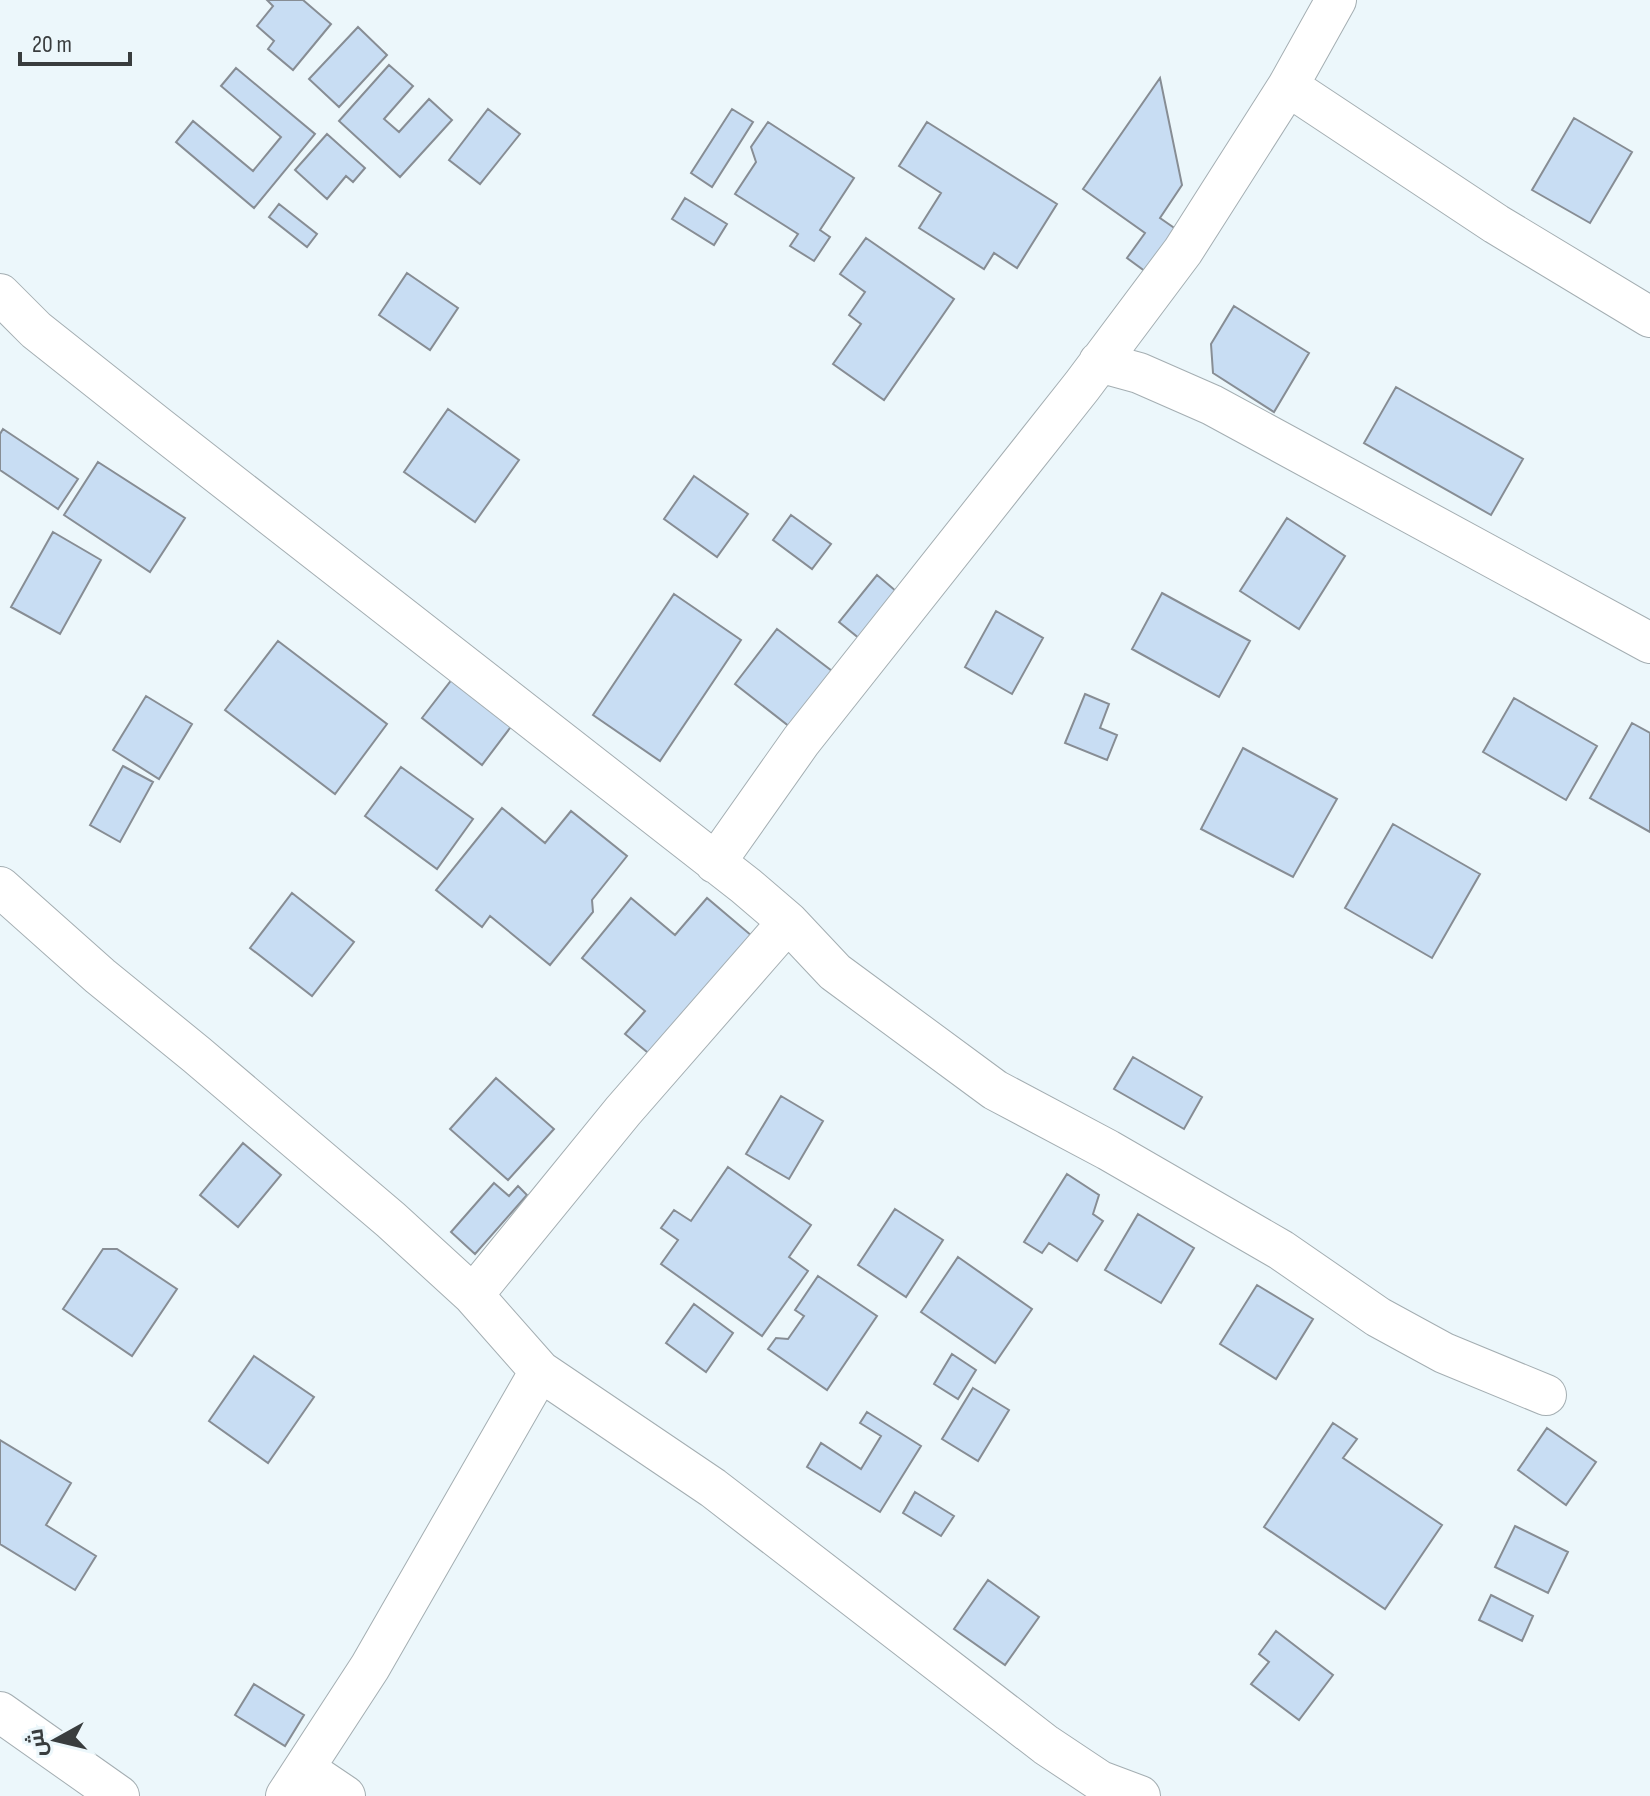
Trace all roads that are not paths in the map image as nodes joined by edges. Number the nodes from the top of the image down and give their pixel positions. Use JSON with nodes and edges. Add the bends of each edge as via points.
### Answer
{"nodes":[{"id":1,"x":1336,"y":0,"type":"edge"},
{"id":2,"x":1288,"y":86,"type":"junction"},
{"id":3,"x":0,"y":294,"type":"edge"},
{"id":4,"x":1650,"y":317,"type":"edge"},
{"id":5,"x":1099,"y":362,"type":"junction"},
{"id":6,"x":1650,"y":643,"type":"edge"},
{"id":7,"x":715,"y":863,"type":"junction"},
{"id":8,"x":0,"y":887,"type":"edge"},
{"id":9,"x":788,"y":922,"type":"junction"},
{"id":10,"x":473,"y":1295,"type":"junction"},
{"id":11,"x":540,"y":1371,"type":"junction"},
{"id":12,"x":1546,"y":1395,"type":"dead end"},
{"id":13,"x":0,"y":1712,"type":"edge"},
{"id":14,"x":295,"y":1782,"type":"edge"},
{"id":15,"x":119,"y":1796,"type":"edge"},
{"id":16,"x":345,"y":1796,"type":"edge"},
{"id":17,"x":1140,"y":1796,"type":"edge"}],
"edges":[{"from":1,"to":2,"type":"street"},
{"from":2,"to":4,"type":"street","via":[[1496,224]]},
{"from":2,"to":5,"type":"street","via":[[1183,251]]},
{"from":3,"to":7,"type":"street","via":[[36,330]]},
{"from":5,"to":6,"type":"street","via":[[1212,405]]},
{"from":5,"to":7,"type":"street","via":[[801,741]]},
{"from":7,"to":9,"type":"street"},
{"from":8,"to":10,"type":"street"},
{"from":9,"to":10,"type":"street","via":[[623,1111]]},
{"from":9,"to":12,"type":"street","via":[[835,972],[995,1090],[1281,1250],[1378,1317],[1444,1353]]},
{"from":10,"to":11,"type":"street"},
{"from":11,"to":14,"type":"street","via":[[370,1667]]},
{"from":11,"to":17,"type":"street","via":[[713,1488],[1046,1745],[1100,1781]]},
{"from":13,"to":15,"type":"street"},
{"from":14,"to":16,"type":"street"}]}
